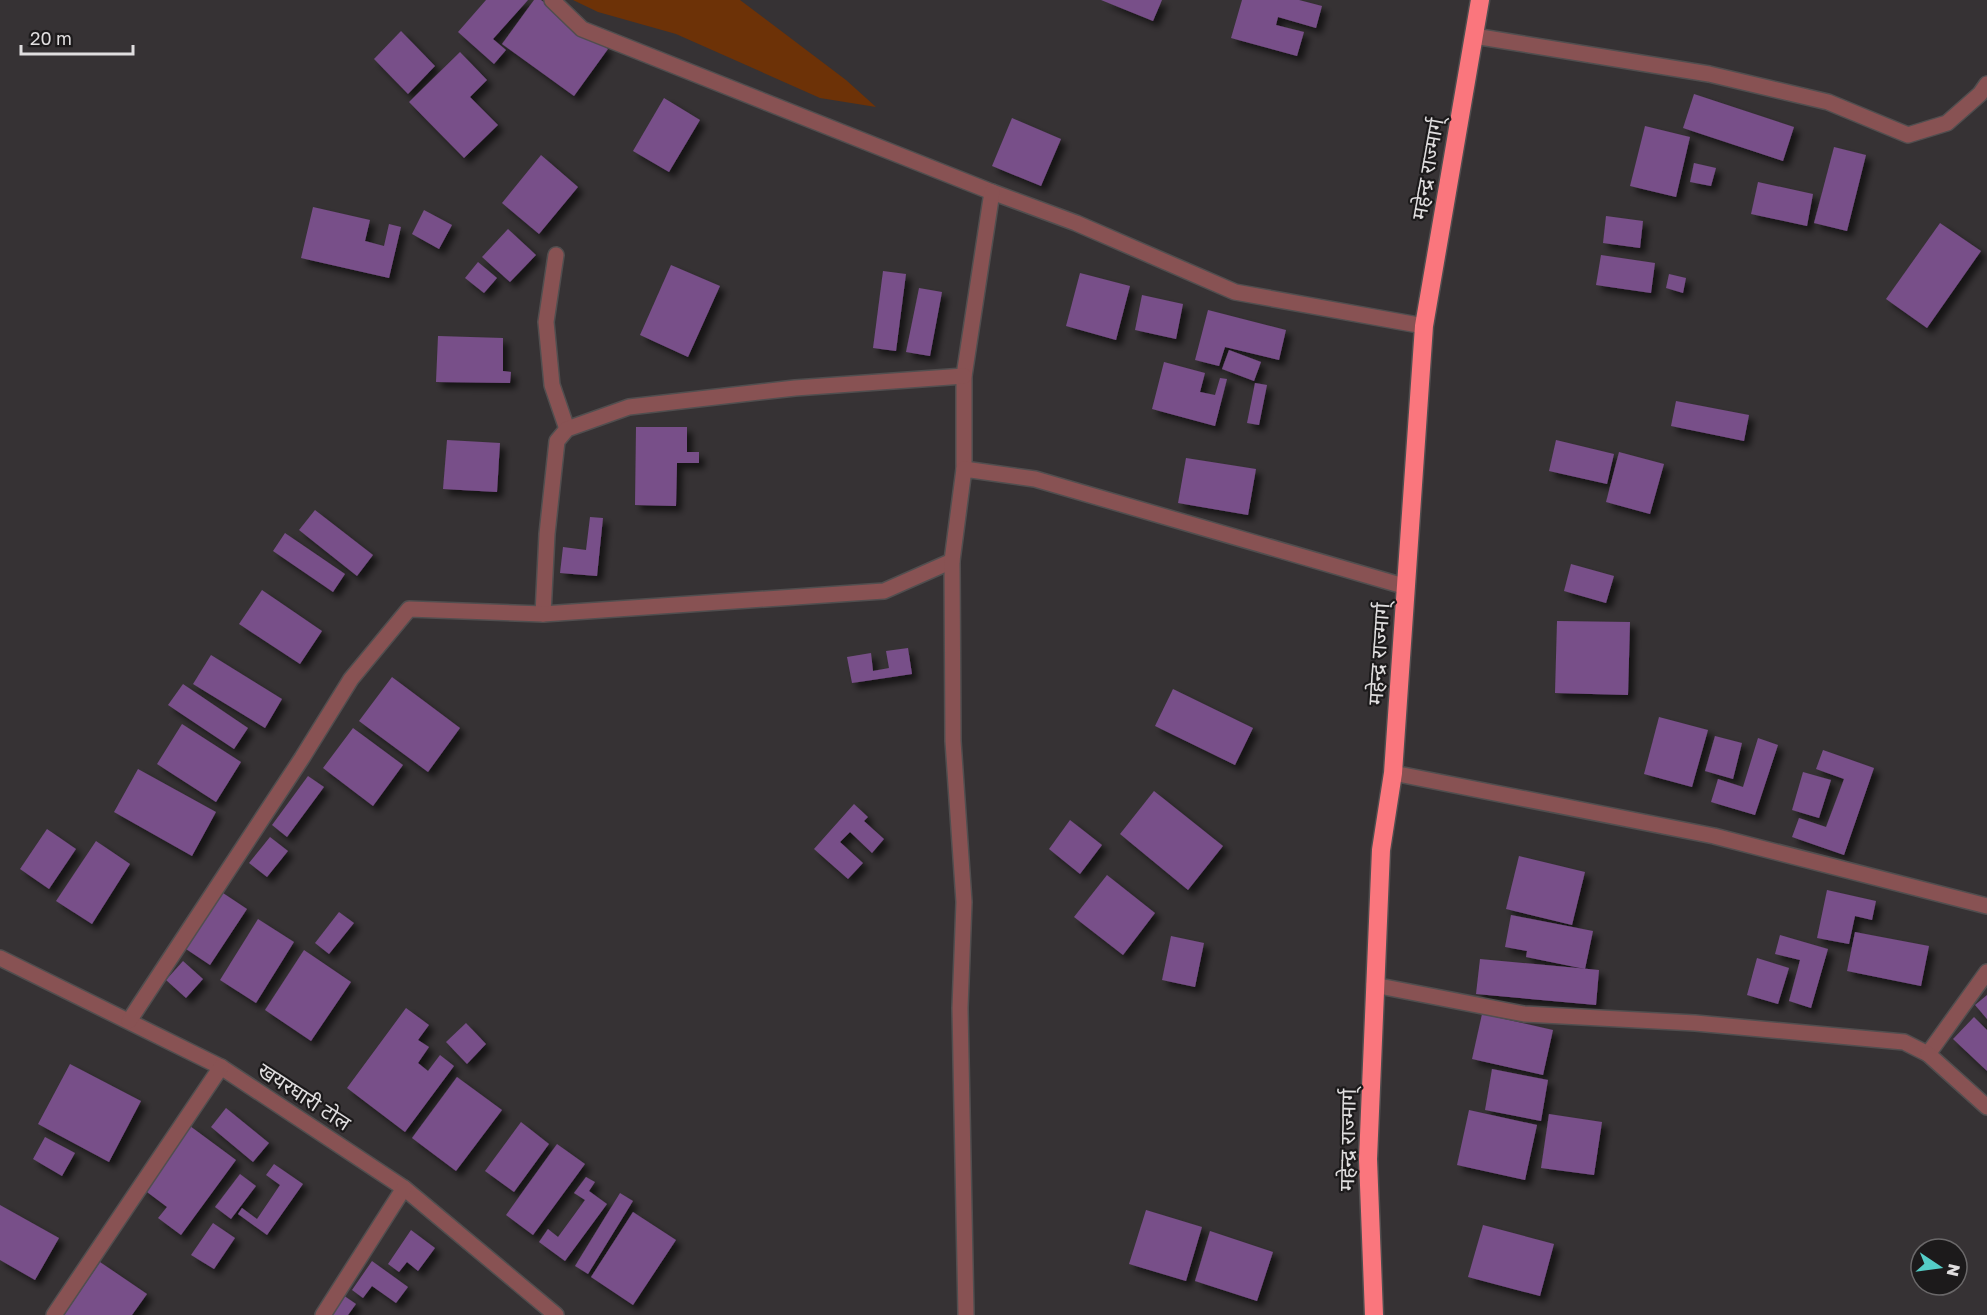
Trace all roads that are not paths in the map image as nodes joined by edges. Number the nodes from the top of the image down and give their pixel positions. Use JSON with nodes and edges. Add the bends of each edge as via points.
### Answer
{"nodes":[{"id":1,"x":552,"y":0,"type":"edge"},
{"id":2,"x":1480,"y":0,"type":"edge"},
{"id":3,"x":1474,"y":36,"type":"junction"},
{"id":4,"x":1987,"y":84,"type":"edge"},
{"id":5,"x":992,"y":192,"type":"junction"},
{"id":6,"x":556,"y":255,"type":"dead end"},
{"id":7,"x":1424,"y":326,"type":"junction"},
{"id":8,"x":964,"y":376,"type":"junction"},
{"id":9,"x":567,"y":429,"type":"junction"},
{"id":10,"x":964,"y":469,"type":"junction"},
{"id":11,"x":952,"y":561,"type":"junction"},
{"id":12,"x":1407,"y":587,"type":"junction"},
{"id":13,"x":543,"y":614,"type":"junction"},
{"id":14,"x":1393,"y":773,"type":"junction"},
{"id":15,"x":1987,"y":906,"type":"edge"},
{"id":16,"x":0,"y":958,"type":"edge"},
{"id":17,"x":1987,"y":972,"type":"edge"},
{"id":18,"x":1374,"y":985,"type":"junction"},
{"id":19,"x":129,"y":1022,"type":"junction"},
{"id":20,"x":1928,"y":1054,"type":"junction"},
{"id":21,"x":221,"y":1067,"type":"junction"},
{"id":22,"x":1987,"y":1107,"type":"edge"},
{"id":23,"x":404,"y":1188,"type":"junction"},
{"id":24,"x":54,"y":1315,"type":"edge"},
{"id":25,"x":323,"y":1315,"type":"edge"},
{"id":26,"x":556,"y":1315,"type":"edge"},
{"id":27,"x":966,"y":1315,"type":"edge"},
{"id":28,"x":1374,"y":1315,"type":"edge"}],
"edges":[{"from":1,"to":5,"type":"street","via":[[582,29]]},
{"from":2,"to":3,"type":"highway","name":"महेन्द्र राज्मार्ग्"},
{"from":3,"to":4,"type":"street","via":[[1709,74],[1828,102],[1908,135],[1947,123]]},
{"from":3,"to":7,"type":"highway","name":"महेन्द्र राज्मार्ग्"},
{"from":5,"to":7,"type":"street","via":[[1076,223],[1235,292]]},
{"from":5,"to":8,"type":"street"},
{"from":6,"to":9,"type":"street","via":[[546,322],[552,385]]},
{"from":7,"to":12,"type":"highway","name":"महेन्द्र राज्मार्ग्"},
{"from":8,"to":9,"type":"street","via":[[795,388],[629,407]]},
{"from":8,"to":10,"type":"street"},
{"from":9,"to":13,"type":"street","via":[[557,441]]},
{"from":10,"to":11,"type":"street"},
{"from":10,"to":12,"type":"street","via":[[1035,480]]},
{"from":11,"to":13,"type":"street","via":[[884,591]]},
{"from":11,"to":27,"type":"street","via":[[953,741],[964,902],[960,1008]]},
{"from":12,"to":14,"type":"highway","name":"महेन्द्र राज्मार्ग्"},
{"from":13,"to":19,"type":"street","via":[[409,609],[351,679]]},
{"from":14,"to":15,"type":"street","via":[[1714,836]]},
{"from":14,"to":18,"type":"highway","name":"महेन्द्र राज्मार्ग्","via":[[1381,850]]},
{"from":16,"to":19,"type":"street","name":"खयरघारी टोल"},
{"from":17,"to":20,"type":"street"},
{"from":18,"to":20,"type":"street","via":[[1524,1014],[1695,1023],[1904,1042]]},
{"from":18,"to":28,"type":"highway","name":"महेन्द्र राज्मार्ग्","via":[[1368,1159]]},
{"from":19,"to":21,"type":"street","name":"खयरघारी टोल"},
{"from":20,"to":22,"type":"street"},
{"from":21,"to":23,"type":"street","name":"खयरघारी टोल"},
{"from":21,"to":24,"type":"street"},
{"from":23,"to":25,"type":"street"},
{"from":23,"to":26,"type":"street","name":"खयरघारी टोल"}]}
